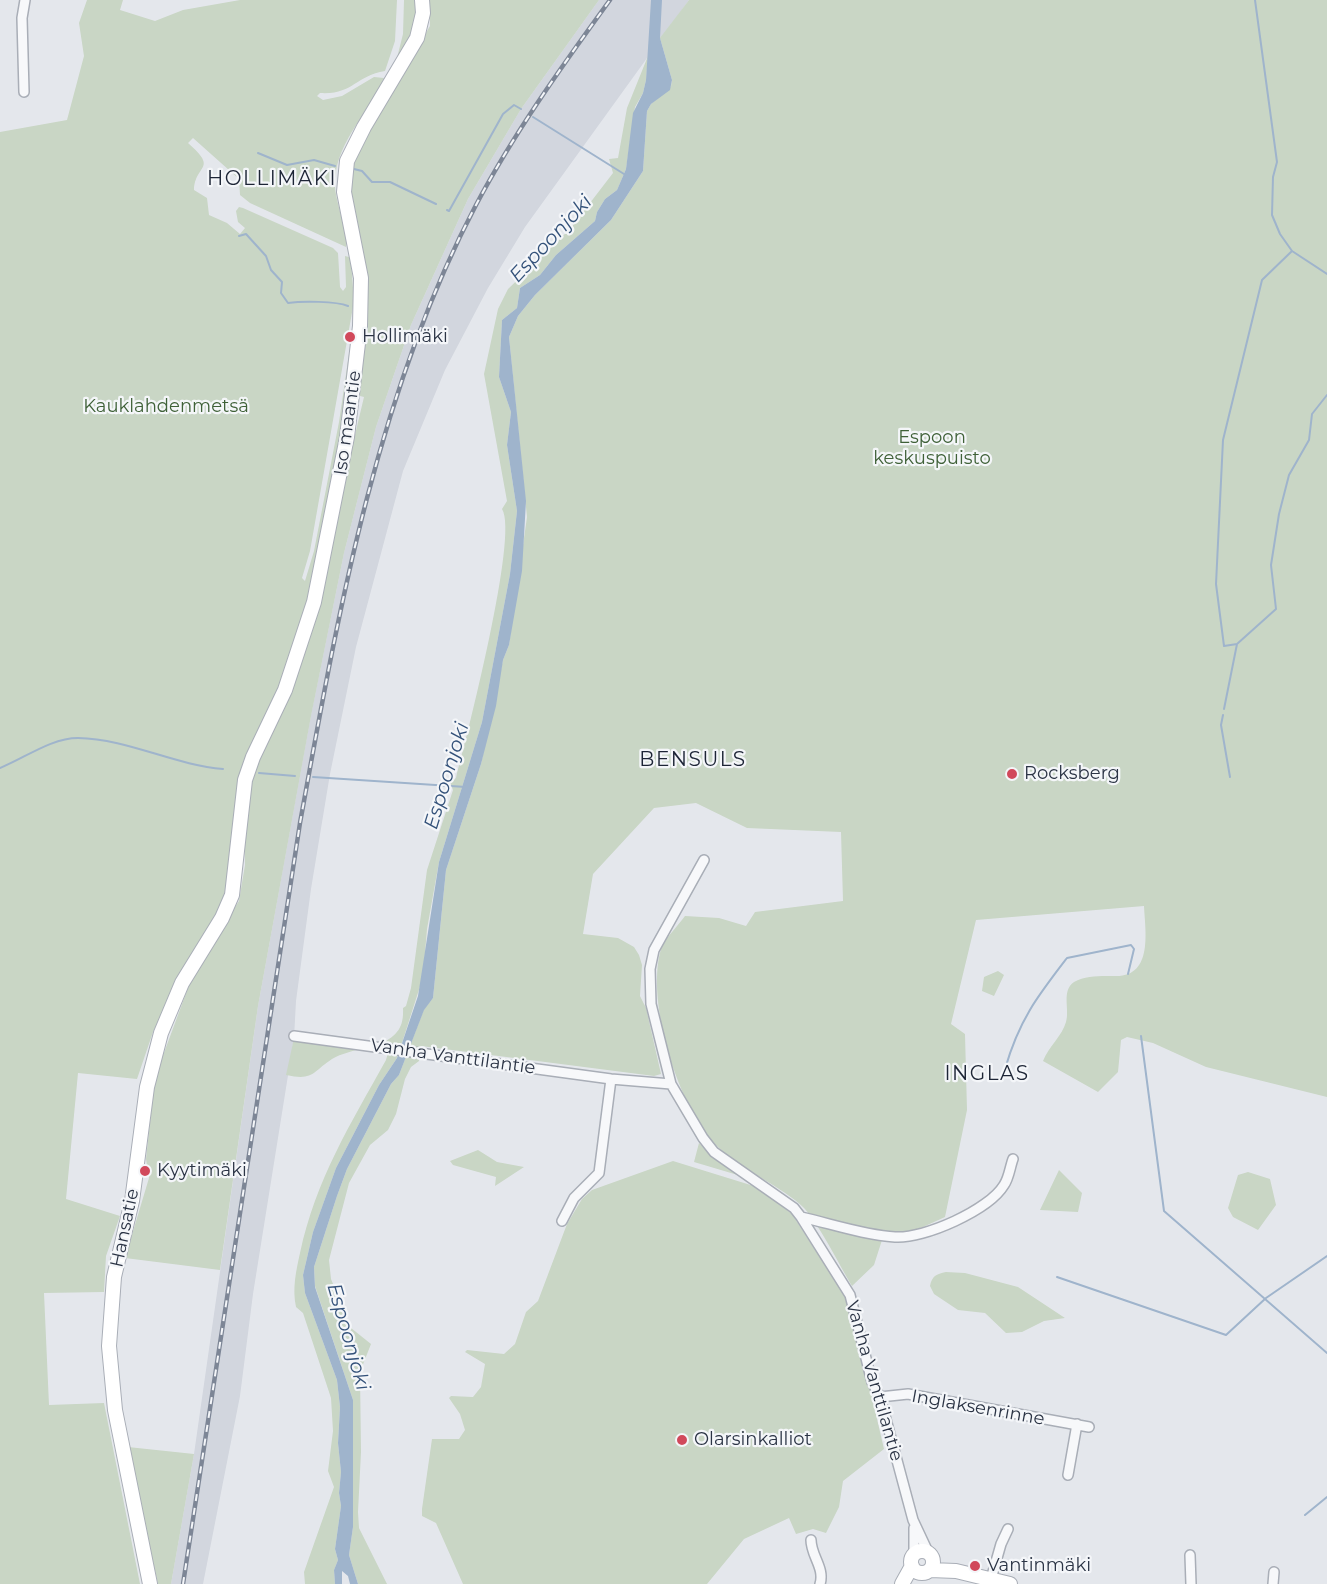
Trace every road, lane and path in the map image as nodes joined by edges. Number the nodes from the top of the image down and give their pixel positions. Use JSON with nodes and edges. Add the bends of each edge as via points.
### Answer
{"nodes":[{"id":1,"x":25,"y":0,"type":"edge"},
{"id":2,"x":422,"y":0,"type":"edge"},
{"id":3,"x":24,"y":92,"type":"dead end"},
{"id":4,"x":245,"y":780,"type":"joint"},
{"id":5,"x":704,"y":860,"type":"dead end"},
{"id":6,"x":294,"y":1036,"type":"dead end"},
{"id":7,"x":611,"y":1079,"type":"junction"},
{"id":8,"x":671,"y":1084,"type":"junction"},
{"id":9,"x":1013,"y":1159,"type":"dead end"},
{"id":10,"x":801,"y":1217,"type":"junction"},
{"id":11,"x":562,"y":1221,"type":"dead end"},
{"id":12,"x":880,"y":1397,"type":"junction"},
{"id":13,"x":1077,"y":1424,"type":"junction"},
{"id":14,"x":1089,"y":1427,"type":"dead end"},
{"id":15,"x":1068,"y":1475,"type":"dead end"},
{"id":16,"x":913,"y":1520,"type":"junction"},
{"id":17,"x":1008,"y":1529,"type":"dead end"},
{"id":18,"x":811,"y":1540,"type":"dead end"},
{"id":19,"x":1190,"y":1555,"type":"dead end"},
{"id":20,"x":923,"y":1562,"type":"junction"},
{"id":21,"x":1274,"y":1572,"type":"dead end"},
{"id":22,"x":991,"y":1579,"type":"junction"},
{"id":23,"x":150,"y":1584,"type":"edge"},
{"id":24,"x":820,"y":1584,"type":"edge"},
{"id":25,"x":904,"y":1584,"type":"edge"},
{"id":26,"x":1010,"y":1584,"type":"edge"},
{"id":27,"x":1191,"y":1584,"type":"edge"},
{"id":28,"x":1273,"y":1584,"type":"edge"}],
"edges":[{"from":1,"to":3,"type":"street"},
{"from":2,"to":4,"type":"main road","name":"Iso maantie","via":[[417,38],[347,161],[344,192],[362,300],[347,437],[304,635],[285,690]]},
{"from":4,"to":23,"type":"main road","name":"Hansatie","via":[[232,895],[182,983],[153,1062],[132,1201],[114,1277],[109,1346],[111,1383]]},
{"from":5,"to":8,"type":"street","via":[[654,950],[650,969],[651,1004]]},
{"from":6,"to":7,"type":"street","name":"Vanha Vanttilantie"},
{"from":7,"to":8,"type":"street","name":"Vanha Vanttilantie"},
{"from":7,"to":11,"type":"street","via":[[599,1173],[574,1198]]},
{"from":8,"to":10,"type":"street","name":"Vanha Vanttilantie","via":[[714,1152],[794,1208]]},
{"from":9,"to":10,"type":"street","via":[[1005,1184],[994,1198],[976,1211],[916,1236],[876,1235]]},
{"from":10,"to":12,"type":"street","name":"Vanha Vanttilantie","via":[[850,1295],[872,1382]]},
{"from":12,"to":13,"type":"street","name":"Inglaksenrinne","via":[[908,1394]]},
{"from":12,"to":16,"type":"street","name":"Vanha Vanttilantie"},
{"from":13,"to":14,"type":"street","name":"Inglaksenrinne"},
{"from":13,"to":15,"type":"street"},
{"from":16,"to":20,"type":"street","name":"Vanha Vanttilantie"},
{"from":16,"to":20,"type":"street","name":"Vanha Vanttilantie"},
{"from":17,"to":22,"type":"street"},
{"from":18,"to":24,"type":"street"},
{"from":19,"to":27,"type":"street"},
{"from":20,"to":22,"type":"main road"},
{"from":20,"to":25,"type":"main road"},
{"from":21,"to":28,"type":"street"},
{"from":22,"to":26,"type":"main road"}]}
